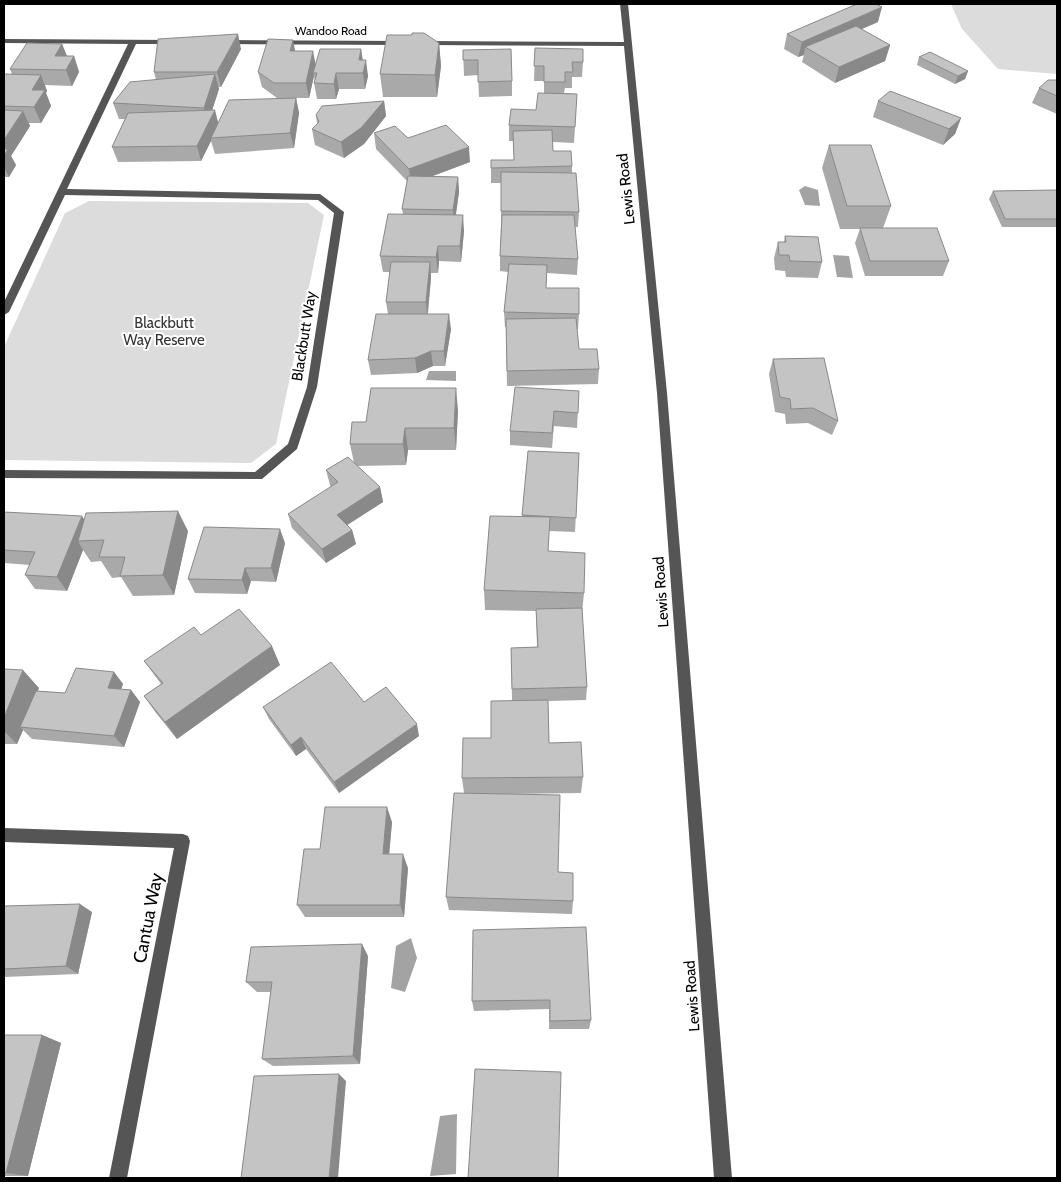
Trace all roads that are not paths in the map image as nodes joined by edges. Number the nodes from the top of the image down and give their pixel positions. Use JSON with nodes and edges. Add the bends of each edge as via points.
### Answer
{"nodes":[{"id":1,"x":624,"y":4,"type":"edge"},
{"id":2,"x":4,"y":41,"type":"edge"},
{"id":3,"x":133,"y":42,"type":"junction"},
{"id":4,"x":183,"y":42,"type":"edge"},
{"id":5,"x":212,"y":42,"type":"edge"},
{"id":6,"x":628,"y":44,"type":"junction"},
{"id":7,"x":61,"y":192,"type":"junction"},
{"id":8,"x":4,"y":312,"type":"edge"},
{"id":9,"x":4,"y":474,"type":"edge"},
{"id":10,"x":4,"y":835,"type":"edge"},
{"id":11,"x":118,"y":1178,"type":"edge"},
{"id":12,"x":723,"y":1178,"type":"edge"}],
"edges":[{"from":1,"to":6,"type":"street","name":"Lewis Road"},
{"from":2,"to":3,"type":"street"},
{"from":3,"to":4,"type":"street"},
{"from":3,"to":7,"type":"street"},
{"from":5,"to":6,"type":"street","name":"Wandoo Road"},
{"from":6,"to":12,"type":"street","name":"Lewis Road","via":[[662,392]]},
{"from":7,"to":8,"type":"street"},
{"from":7,"to":9,"type":"street","name":"Blackbutt Way","via":[[320,197],[339,212],[312,387],[293,446],[258,476]]},
{"from":10,"to":11,"type":"street","name":"Cantua Way","via":[[182,841]]}]}
